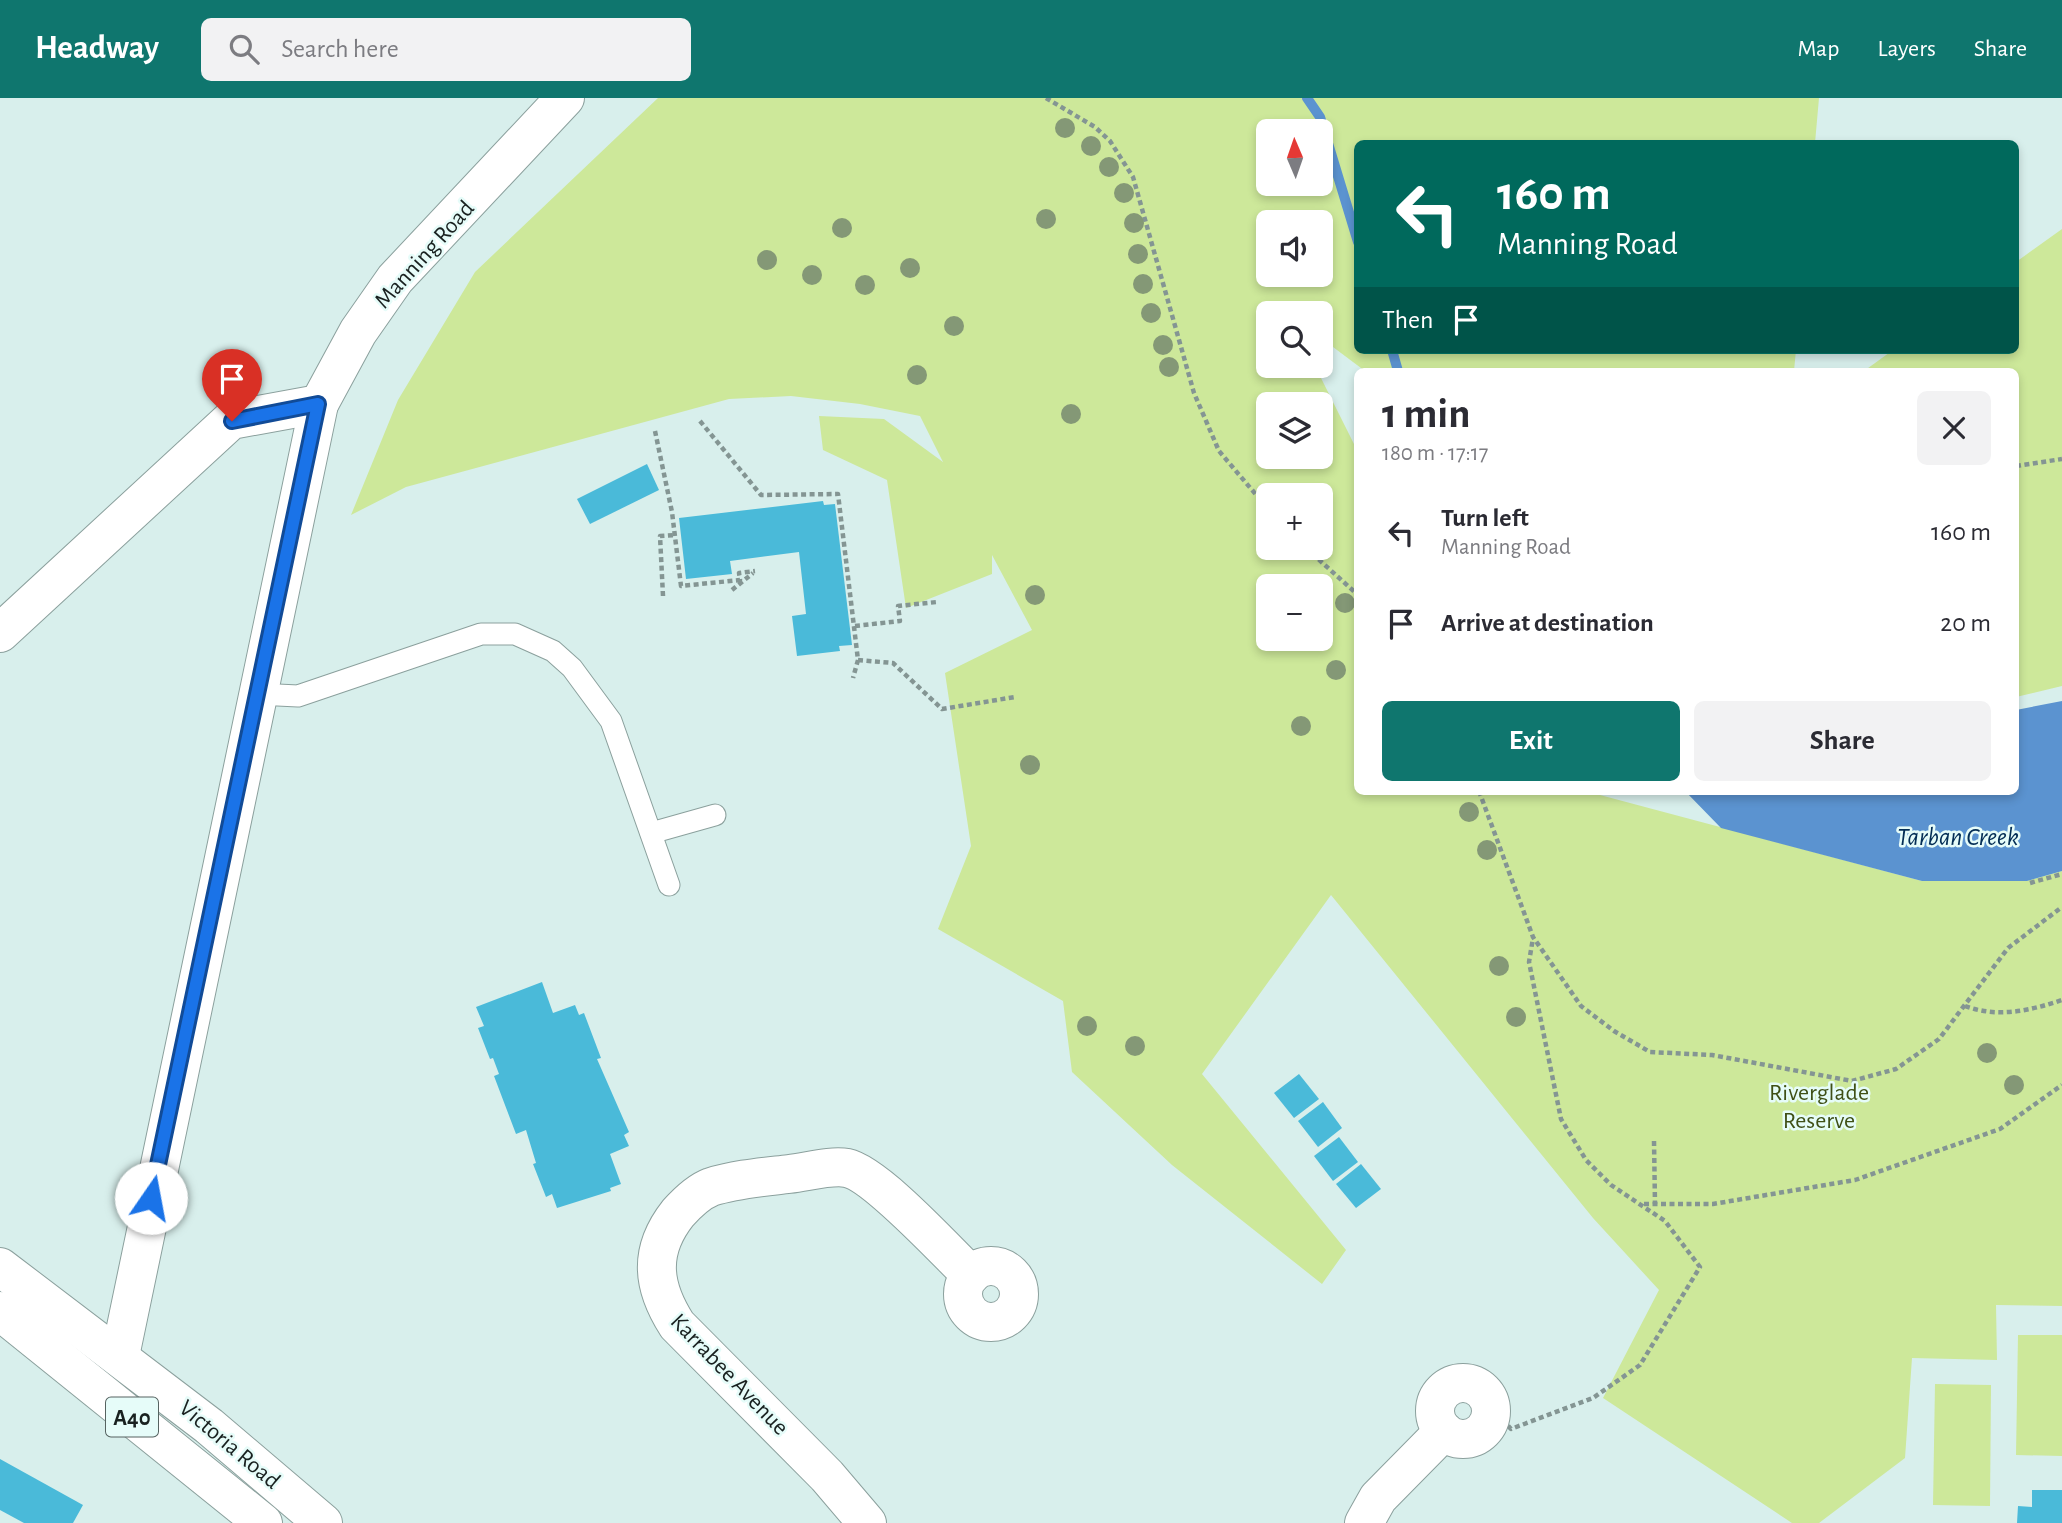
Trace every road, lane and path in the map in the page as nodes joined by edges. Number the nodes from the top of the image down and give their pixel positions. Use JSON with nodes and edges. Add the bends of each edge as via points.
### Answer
{"nodes":[{"id":1,"x":565,"y":98,"type":"edge"},
{"id":2,"x":1046,"y":98,"type":"edge"},
{"id":3,"x":318,"y":404,"type":"junction"},
{"id":4,"x":699,"y":421,"type":"dead end"},
{"id":5,"x":655,"y":431,"type":"dead end"},
{"id":6,"x":2062,"y":459,"type":"edge"},
{"id":7,"x":2019,"y":466,"type":"edge"},
{"id":8,"x":1256,"y":495,"type":"edge"},
{"id":9,"x":676,"y":535,"type":"junction"},
{"id":10,"x":1319,"y":560,"type":"edge"},
{"id":11,"x":732,"y":590,"type":"dead end"},
{"id":12,"x":1354,"y":591,"type":"edge"},
{"id":13,"x":663,"y":596,"type":"dead end"},
{"id":14,"x":937,"y":602,"type":"dead end"},
{"id":15,"x":855,"y":626,"type":"junction"},
{"id":16,"x":0,"y":633,"type":"edge"},
{"id":17,"x":858,"y":660,"type":"junction"},
{"id":18,"x":853,"y":677,"type":"dead end"},
{"id":19,"x":257,"y":694,"type":"junction"},
{"id":20,"x":1015,"y":697,"type":"dead end"},
{"id":21,"x":1480,"y":795,"type":"edge"},
{"id":22,"x":715,"y":815,"type":"dead end"},
{"id":23,"x":651,"y":833,"type":"junction"},
{"id":24,"x":2062,"y":874,"type":"edge"},
{"id":25,"x":2030,"y":883,"type":"dead end"},
{"id":26,"x":669,"y":886,"type":"dead end"},
{"id":27,"x":2062,"y":908,"type":"edge"},
{"id":28,"x":1533,"y":937,"type":"junction"},
{"id":29,"x":2062,"y":1000,"type":"edge"},
{"id":30,"x":1965,"y":1006,"type":"junction"},
{"id":31,"x":2062,"y":1084,"type":"edge"},
{"id":32,"x":1654,"y":1141,"type":"dead end"},
{"id":33,"x":1643,"y":1204,"type":"junction"},
{"id":34,"x":1655,"y":1204,"type":"junction"},
{"id":35,"x":0,"y":1267,"type":"edge"},
{"id":36,"x":971,"y":1275,"type":"dead end"},
{"id":37,"x":0,"y":1311,"type":"edge"},
{"id":38,"x":120,"y":1356,"type":"junction"},
{"id":39,"x":1491,"y":1407,"type":"joint"},
{"id":40,"x":864,"y":1522,"type":"edge"},
{"id":41,"x":263,"y":1523,"type":"edge"},
{"id":42,"x":323,"y":1523,"type":"edge"},
{"id":43,"x":1364,"y":1523,"type":"edge"}],
"edges":[{"from":1,"to":3,"type":"main road","name":"Manning Road","via":[[395,279],[358,332]]},
{"from":2,"to":8,"type":"path","via":[[1111,141],[1133,177],[1194,393],[1219,451]]},
{"from":3,"to":16,"type":"main road","via":[[232,421]]},
{"from":3,"to":19,"type":"main road","name":"Manning Road"},
{"from":4,"to":15,"type":"path","via":[[761,495],[838,494]]},
{"from":5,"to":9,"type":"path"},
{"from":6,"to":7,"type":"path"},
{"from":9,"to":11,"type":"path","via":[[681,586],[740,580],[739,573],[755,571]]},
{"from":9,"to":13,"type":"path","via":[[660,536]]},
{"from":10,"to":12,"type":"path"},
{"from":14,"to":15,"type":"path","via":[[898,606],[900,621]]},
{"from":15,"to":17,"type":"path"},
{"from":17,"to":18,"type":"path"},
{"from":17,"to":20,"type":"path","via":[[893,663],[942,709]]},
{"from":19,"to":23,"type":"lane","via":[[298,696],[481,634],[515,634],[553,651],[572,668],[611,721]]},
{"from":19,"to":38,"type":"main road","name":"Manning Road"},
{"from":21,"to":28,"type":"path"},
{"from":22,"to":23,"type":"lane"},
{"from":23,"to":26,"type":"lane"},
{"from":24,"to":25,"type":"path"},
{"from":27,"to":30,"type":"path","via":[[2008,948]]},
{"from":28,"to":30,"type":"path","via":[[1581,1006],[1650,1052],[1712,1055],[1852,1081],[1896,1069],[1939,1039]]},
{"from":28,"to":33,"type":"path","via":[[1529,962],[1561,1119],[1586,1160],[1611,1185]]},
{"from":29,"to":30,"type":"path","via":[[2039,1008],[1988,1014]]},
{"from":31,"to":34,"type":"path","via":[[2000,1129],[1854,1180],[1713,1204]]},
{"from":32,"to":34,"type":"path"},
{"from":33,"to":34,"type":"path"},
{"from":33,"to":39,"type":"path","via":[[1665,1222],[1700,1267],[1640,1365],[1593,1398],[1511,1430]]},
{"from":35,"to":38,"type":"main road","name":"Victoria Road","number":"A40"},
{"from":36,"to":40,"type":"main road","name":"Karrabee Avenue","via":[[882,1190],[863,1174],[846,1168],[708,1188],[688,1202],[663,1237],[658,1283],[677,1325],[819,1467]]},
{"from":37,"to":41,"type":"main road","name":"Victoria Road","number":"A40"},
{"from":38,"to":42,"type":"main road","name":"Victoria Road","number":"A40"},
{"from":39,"to":43,"type":"main road","via":[[1491,1417],[1481,1433],[1462,1439],[1444,1431],[1378,1498]]}]}
